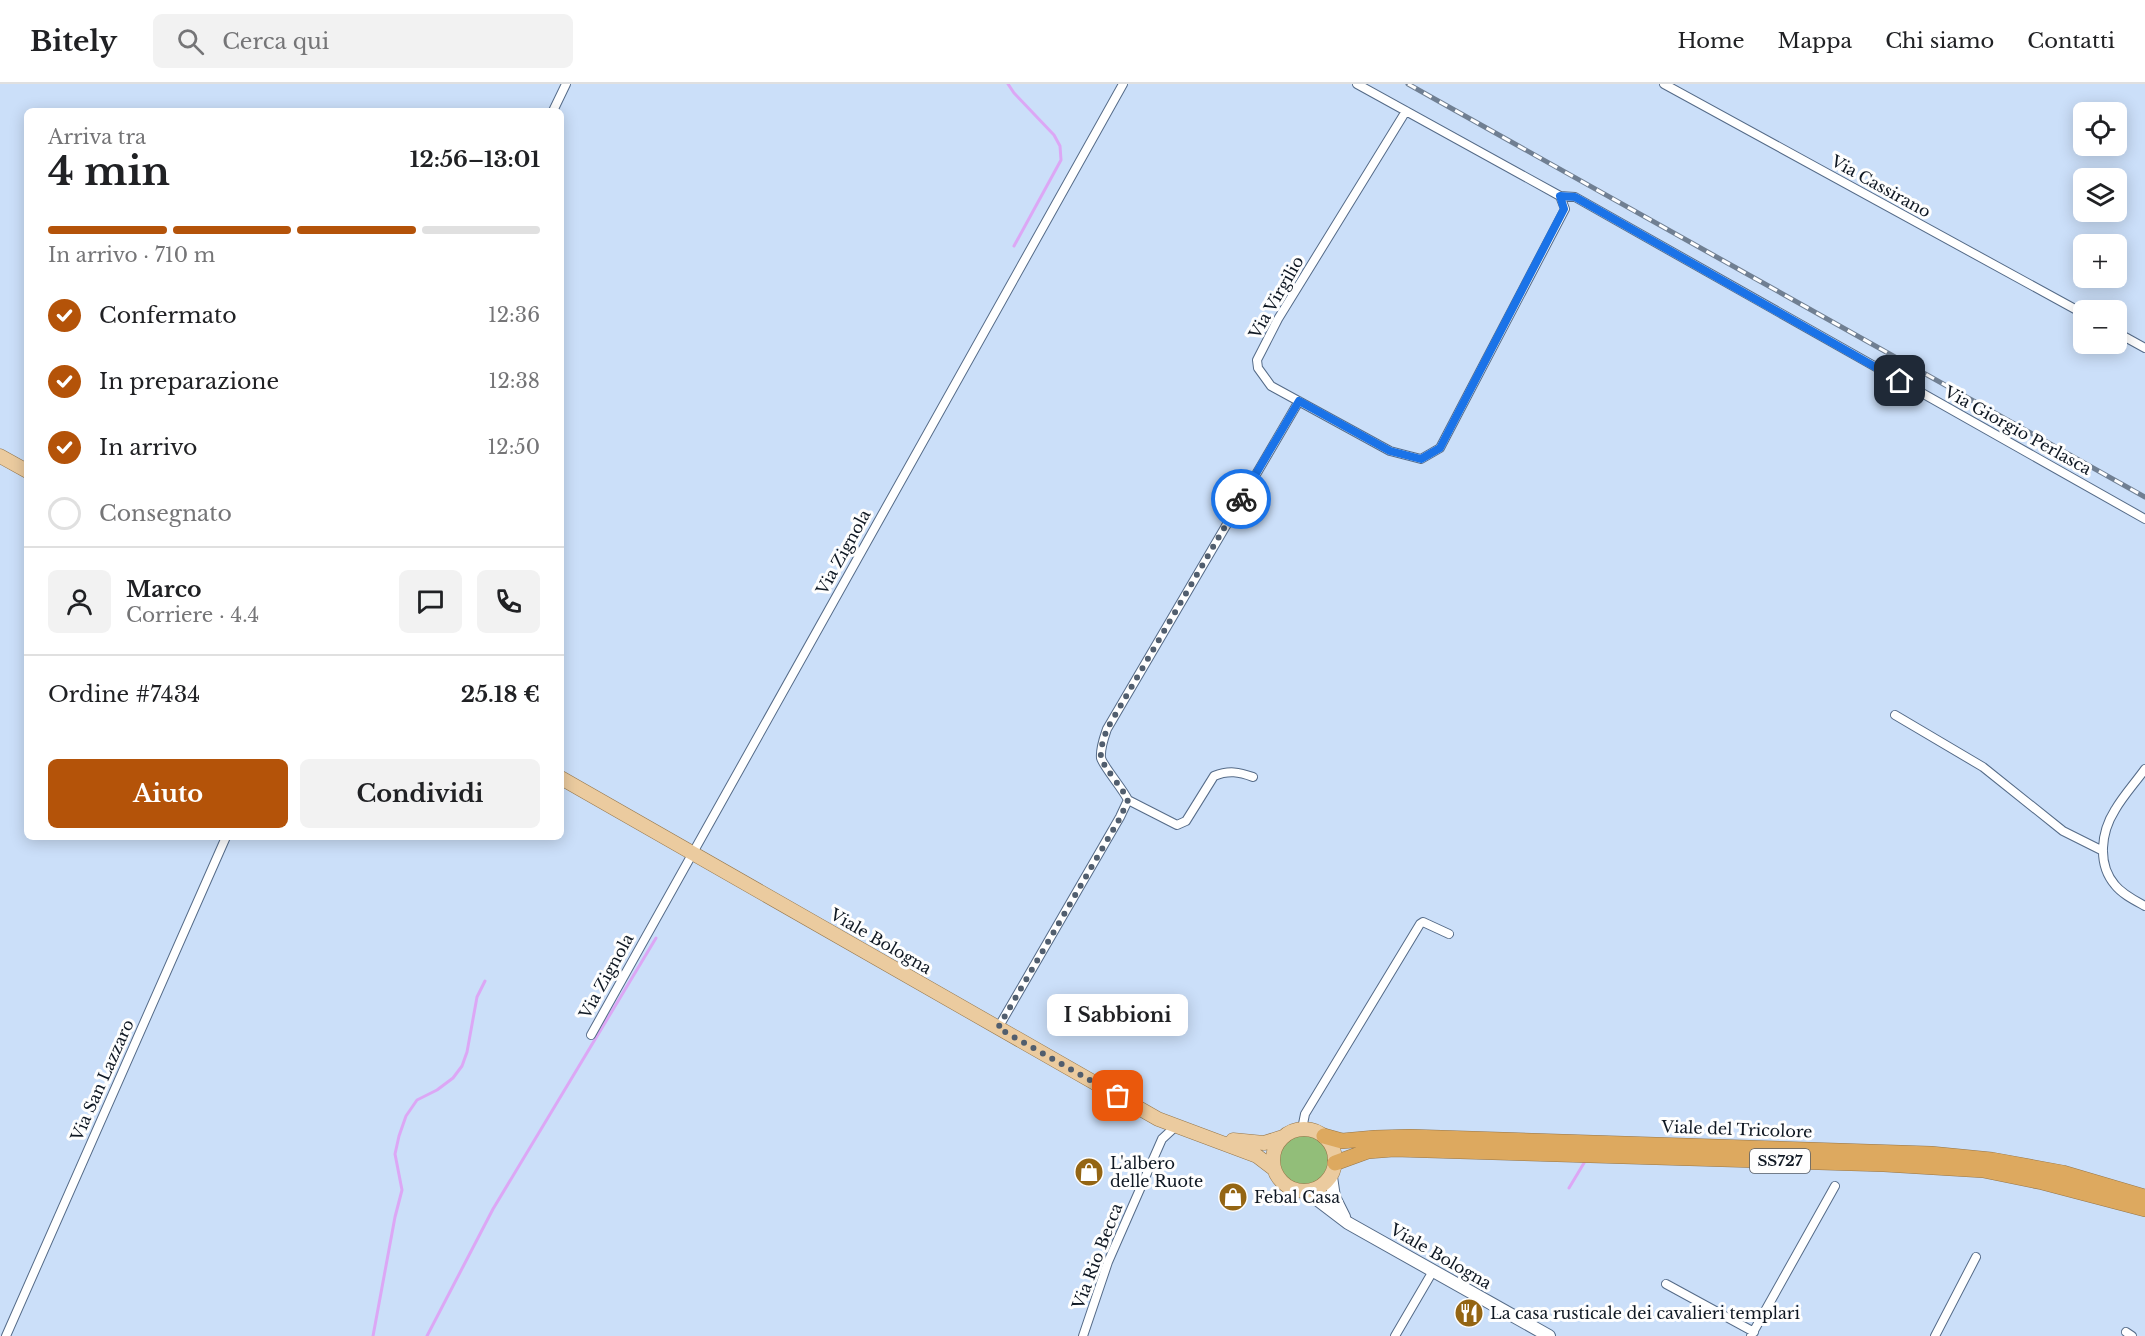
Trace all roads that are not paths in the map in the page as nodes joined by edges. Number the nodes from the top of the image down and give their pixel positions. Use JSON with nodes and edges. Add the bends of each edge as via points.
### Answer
{"nodes":[{"id":1,"x":566,"y":84,"type":"edge"},
{"id":2,"x":1123,"y":84,"type":"edge"},
{"id":3,"x":1357,"y":84,"type":"edge"},
{"id":4,"x":1664,"y":84,"type":"edge"},
{"id":5,"x":554,"y":108,"type":"edge"},
{"id":6,"x":1406,"y":111,"type":"junction"},
{"id":7,"x":1560,"y":196,"type":"junction"},
{"id":8,"x":2073,"y":308,"type":"edge"},
{"id":9,"x":2127,"y":338,"type":"edge"},
{"id":10,"x":2145,"y":348,"type":"edge"},
{"id":11,"x":1299,"y":401,"type":"junction"},
{"id":12,"x":0,"y":456,"type":"edge"},
{"id":13,"x":24,"y":469,"type":"edge"},
{"id":14,"x":2145,"y":519,"type":"edge"},
{"id":15,"x":1894,"y":715,"type":"dead end"},
{"id":16,"x":2145,"y":769,"type":"edge"},
{"id":17,"x":1253,"y":777,"type":"dead end"},
{"id":18,"x":564,"y":780,"type":"edge"},
{"id":19,"x":1128,"y":800,"type":"junction"},
{"id":20,"x":225,"y":840,"type":"edge"},
{"id":21,"x":2103,"y":851,"type":"junction"},
{"id":22,"x":692,"y":853,"type":"junction"},
{"id":23,"x":2145,"y":906,"type":"edge"},
{"id":24,"x":1449,"y":934,"type":"dead end"},
{"id":25,"x":998,"y":1028,"type":"junction"},
{"id":26,"x":591,"y":1035,"type":"dead end"},
{"id":27,"x":1181,"y":1128,"type":"junction"},
{"id":28,"x":1302,"y":1129,"type":"junction"},
{"id":29,"x":1324,"y":1136,"type":"junction"},
{"id":30,"x":1283,"y":1137,"type":"junction"},
{"id":31,"x":1274,"y":1169,"type":"junction"},
{"id":32,"x":1333,"y":1170,"type":"junction"},
{"id":33,"x":1835,"y":1186,"type":"dead end"},
{"id":34,"x":1306,"y":1191,"type":"junction"},
{"id":35,"x":2145,"y":1197,"type":"edge"},
{"id":36,"x":2145,"y":1209,"type":"edge"},
{"id":37,"x":1348,"y":1223,"type":"junction"},
{"id":38,"x":1976,"y":1257,"type":"dead end"},
{"id":39,"x":1434,"y":1271,"type":"junction"},
{"id":40,"x":1666,"y":1284,"type":"dead end"},
{"id":41,"x":1753,"y":1334,"type":"edge"},
{"id":42,"x":6,"y":1336,"type":"edge"},
{"id":43,"x":1083,"y":1336,"type":"edge"},
{"id":44,"x":1395,"y":1336,"type":"edge"},
{"id":45,"x":1549,"y":1336,"type":"edge"},
{"id":46,"x":1935,"y":1336,"type":"edge"}],
"edges":[{"from":1,"to":5,"type":"street"},
{"from":2,"to":22,"type":"street","name":"Via Zignola"},
{"from":3,"to":6,"type":"street","name":"Via Giorgio Perlasca"},
{"from":4,"to":8,"type":"street","name":"Via Cassirano"},
{"from":6,"to":7,"type":"street","name":"Via Giorgio Perlasca"},
{"from":6,"to":11,"type":"street","name":"Via Virgilio","via":[[1278,319],[1257,360],[1271,386]]},
{"from":7,"to":11,"type":"street","via":[[1564,209],[1440,448],[1421,459],[1390,451]]},
{"from":7,"to":14,"type":"street","name":"Via Giorgio Perlasca","via":[[1575,197]]},
{"from":9,"to":10,"type":"street"},
{"from":11,"to":19,"type":"street","via":[[1107,729],[1101,761]]},
{"from":12,"to":13,"type":"main road"},
{"from":15,"to":21,"type":"street","via":[[1983,767],[2063,831]]},
{"from":16,"to":21,"type":"street","via":[[2114,811],[2105,831]]},
{"from":17,"to":19,"type":"street","via":[[1229,771],[1214,776],[1186,820],[1177,825]]},
{"from":18,"to":22,"type":"main road","name":"Viale Bologna"},
{"from":19,"to":25,"type":"street"},
{"from":20,"to":42,"type":"street","name":"Via San Lazzaro"},
{"from":21,"to":23,"type":"street","via":[[2114,884]]},
{"from":22,"to":25,"type":"main road","name":"Viale Bologna"},
{"from":22,"to":26,"type":"street","name":"Via Zignola"},
{"from":24,"to":28,"type":"street","via":[[1420,924],[1305,1114]]},
{"from":25,"to":27,"type":"main road","name":"Viale Bologna","via":[[1158,1119]]},
{"from":27,"to":30,"type":"main road","via":[[1244,1143],[1264,1143]]},
{"from":27,"to":31,"type":"main road","via":[[1257,1156]]},
{"from":27,"to":43,"type":"street","name":"Via Rio Becca","via":[[1162,1140],[1108,1262]]},
{"from":28,"to":29,"type":"main road"},
{"from":28,"to":30,"type":"main road"},
{"from":29,"to":32,"type":"main road","via":[[1333,1148]]},
{"from":29,"to":35,"type":"highway","name":"Viale del Tricolore","number":"SS727","via":[[1342,1141],[1410,1137],[1931,1154],[2063,1173]]},
{"from":30,"to":31,"type":"main road","via":[[1275,1148]]},
{"from":31,"to":34,"type":"main road","via":[[1286,1186]]},
{"from":32,"to":34,"type":"main road","via":[[1324,1184]]},
{"from":32,"to":36,"type":"highway","name":"Viale del Tricolore","number":"SS727","via":[[1368,1151],[1394,1149],[1917,1166],[1983,1170]]},
{"from":32,"to":37,"type":"main road","via":[[1334,1197]]},
{"from":33,"to":41,"type":"street"},
{"from":34,"to":37,"type":"main road","name":"Viale Bologna"},
{"from":37,"to":39,"type":"main road","name":"Viale Bologna"},
{"from":38,"to":46,"type":"street"},
{"from":39,"to":44,"type":"street"},
{"from":39,"to":45,"type":"main road","name":"Viale Bologna"},
{"from":40,"to":41,"type":"street"}]}
